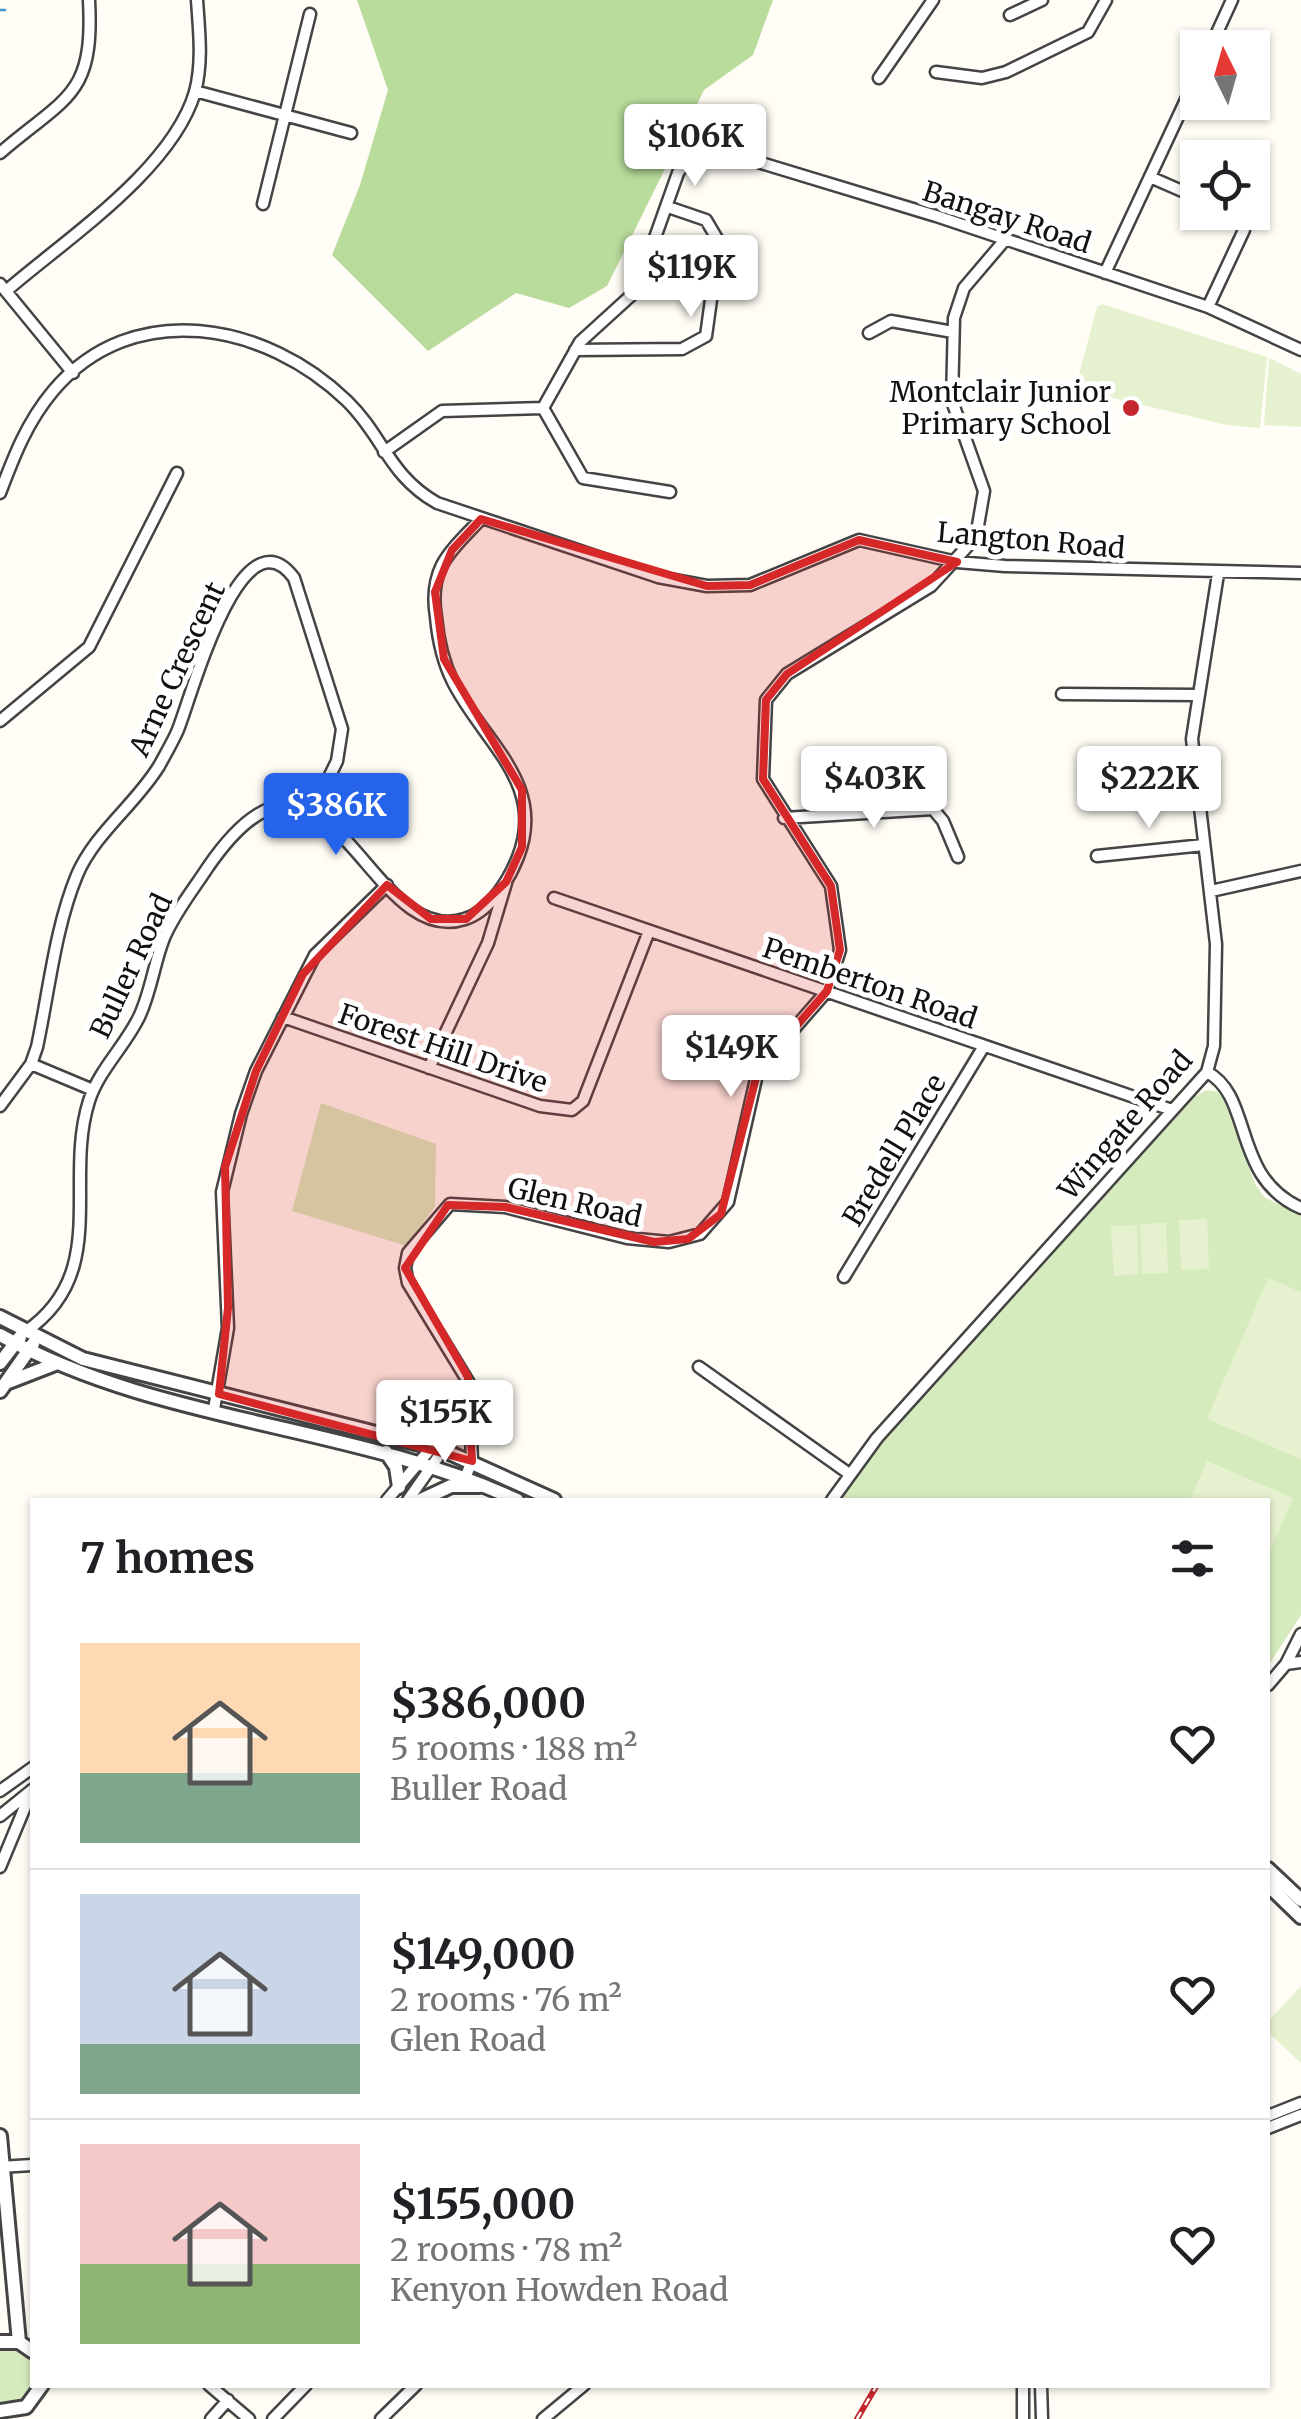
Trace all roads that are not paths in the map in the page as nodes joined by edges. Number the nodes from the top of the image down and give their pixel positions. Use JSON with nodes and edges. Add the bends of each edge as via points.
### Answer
{"nodes":[{"id":1,"x":90,"y":0,"type":"edge"},
{"id":2,"x":197,"y":0,"type":"edge"},
{"id":3,"x":933,"y":0,"type":"edge"},
{"id":4,"x":1042,"y":0,"type":"edge"},
{"id":5,"x":1090,"y":0,"type":"edge"},
{"id":6,"x":1232,"y":0,"type":"edge"},
{"id":7,"x":1104,"y":2,"type":"edge"},
{"id":8,"x":310,"y":14,"type":"dead end"},
{"id":9,"x":1010,"y":14,"type":"dead end"},
{"id":10,"x":1218,"y":30,"type":"edge"},
{"id":11,"x":936,"y":72,"type":"dead end"},
{"id":12,"x":879,"y":78,"type":"dead end"},
{"id":13,"x":195,"y":92,"type":"junction"},
{"id":14,"x":1180,"y":113,"type":"edge"},
{"id":15,"x":283,"y":115,"type":"junction"},
{"id":16,"x":351,"y":133,"type":"dead end"},
{"id":17,"x":0,"y":153,"type":"edge"},
{"id":18,"x":1150,"y":177,"type":"junction"},
{"id":19,"x":1180,"y":190,"type":"edge"},
{"id":20,"x":263,"y":204,"type":"dead end"},
{"id":21,"x":668,"y":207,"type":"junction"},
{"id":22,"x":1244,"y":230,"type":"dead end"},
{"id":23,"x":1004,"y":241,"type":"junction"},
{"id":24,"x":1105,"y":273,"type":"junction"},
{"id":25,"x":3,"y":287,"type":"edge"},
{"id":26,"x":1208,"y":308,"type":"junction"},
{"id":27,"x":953,"y":332,"type":"junction"},
{"id":28,"x":869,"y":333,"type":"dead end"},
{"id":29,"x":576,"y":350,"type":"junction"},
{"id":30,"x":1301,"y":350,"type":"edge"},
{"id":31,"x":73,"y":373,"type":"junction"},
{"id":32,"x":542,"y":408,"type":"junction"},
{"id":33,"x":384,"y":452,"type":"junction"},
{"id":34,"x":176,"y":474,"type":"dead end"},
{"id":35,"x":670,"y":492,"type":"dead end"},
{"id":36,"x":0,"y":493,"type":"edge"},
{"id":37,"x":481,"y":519,"type":"junction"},
{"id":38,"x":957,"y":562,"type":"junction"},
{"id":39,"x":1301,"y":573,"type":"edge"},
{"id":40,"x":1218,"y":574,"type":"junction"},
{"id":41,"x":1062,"y":694,"type":"dead end"},
{"id":42,"x":1196,"y":695,"type":"junction"},
{"id":43,"x":0,"y":722,"type":"edge"},
{"id":44,"x":312,"y":812,"type":"junction"},
{"id":45,"x":784,"y":818,"type":"junction"},
{"id":46,"x":1204,"y":844,"type":"junction"},
{"id":47,"x":1098,"y":856,"type":"dead end"},
{"id":48,"x":958,"y":857,"type":"dead end"},
{"id":49,"x":1301,"y":871,"type":"edge"},
{"id":50,"x":506,"y":882,"type":"junction"},
{"id":51,"x":386,"y":884,"type":"junction"},
{"id":52,"x":1211,"y":891,"type":"junction"},
{"id":53,"x":554,"y":898,"type":"dead end"},
{"id":54,"x":649,"y":931,"type":"junction"},
{"id":55,"x":827,"y":991,"type":"junction"},
{"id":56,"x":284,"y":1017,"type":"junction"},
{"id":57,"x":984,"y":1046,"type":"junction"},
{"id":58,"x":31,"y":1064,"type":"junction"},
{"id":59,"x":430,"y":1068,"type":"junction"},
{"id":60,"x":1207,"y":1072,"type":"junction"},
{"id":61,"x":93,"y":1090,"type":"junction"},
{"id":62,"x":0,"y":1106,"type":"edge"},
{"id":63,"x":1172,"y":1110,"type":"junction"},
{"id":64,"x":1301,"y":1208,"type":"edge"},
{"id":65,"x":844,"y":1277,"type":"dead end"},
{"id":66,"x":0,"y":1318,"type":"edge"},
{"id":67,"x":31,"y":1335,"type":"junction"},
{"id":68,"x":0,"y":1336,"type":"edge"},
{"id":69,"x":14,"y":1343,"type":"junction"},
{"id":70,"x":28,"y":1351,"type":"junction"},
{"id":71,"x":0,"y":1363,"type":"edge"},
{"id":72,"x":55,"y":1364,"type":"junction"},
{"id":73,"x":699,"y":1367,"type":"dead end"},
{"id":74,"x":2,"y":1388,"type":"edge"},
{"id":75,"x":218,"y":1394,"type":"junction"},
{"id":76,"x":214,"y":1410,"type":"junction"},
{"id":77,"x":438,"y":1449,"type":"junction"},
{"id":78,"x":386,"y":1452,"type":"junction"},
{"id":79,"x":472,"y":1461,"type":"junction"},
{"id":80,"x":428,"y":1465,"type":"junction"},
{"id":81,"x":848,"y":1473,"type":"junction"},
{"id":82,"x":463,"y":1481,"type":"junction"},
{"id":83,"x":399,"y":1487,"type":"junction"},
{"id":84,"x":389,"y":1498,"type":"edge"},
{"id":85,"x":409,"y":1498,"type":"edge"},
{"id":86,"x":423,"y":1498,"type":"edge"},
{"id":87,"x":512,"y":1498,"type":"edge"},
{"id":88,"x":550,"y":1498,"type":"edge"},
{"id":89,"x":833,"y":1498,"type":"edge"},
{"id":90,"x":1301,"y":1634,"type":"edge"},
{"id":91,"x":1301,"y":1662,"type":"edge"},
{"id":92,"x":1286,"y":1664,"type":"junction"},
{"id":93,"x":1270,"y":1683,"type":"edge"},
{"id":94,"x":30,"y":1769,"type":"edge"},
{"id":95,"x":0,"y":1791,"type":"edge"},
{"id":96,"x":30,"y":1792,"type":"edge"},
{"id":97,"x":30,"y":1795,"type":"edge"},
{"id":98,"x":0,"y":1816,"type":"edge"},
{"id":99,"x":0,"y":1867,"type":"edge"},
{"id":100,"x":1270,"y":1871,"type":"edge"},
{"id":101,"x":1270,"y":1888,"type":"edge"},
{"id":102,"x":1301,"y":1900,"type":"edge"},
{"id":103,"x":1301,"y":1917,"type":"edge"},
{"id":104,"x":1301,"y":2103,"type":"edge"},
{"id":105,"x":1270,"y":2115,"type":"edge"},
{"id":106,"x":1301,"y":2116,"type":"edge"},
{"id":107,"x":1270,"y":2127,"type":"edge"},
{"id":108,"x":0,"y":2136,"type":"edge"},
{"id":109,"x":30,"y":2165,"type":"edge"},
{"id":110,"x":1,"y":2167,"type":"edge"},
{"id":111,"x":0,"y":2342,"type":"edge"},
{"id":112,"x":19,"y":2342,"type":"junction"},
{"id":113,"x":30,"y":2350,"type":"edge"},
{"id":114,"x":42,"y":2388,"type":"edge"},
{"id":115,"x":213,"y":2388,"type":"edge"},
{"id":116,"x":303,"y":2388,"type":"edge"},
{"id":117,"x":413,"y":2388,"type":"edge"},
{"id":118,"x":580,"y":2388,"type":"edge"},
{"id":119,"x":1023,"y":2388,"type":"edge"},
{"id":120,"x":1041,"y":2388,"type":"edge"},
{"id":121,"x":228,"y":2400,"type":"junction"},
{"id":122,"x":0,"y":2412,"type":"edge"},
{"id":123,"x":25,"y":2413,"type":"edge"},
{"id":124,"x":212,"y":2419,"type":"edge"},
{"id":125,"x":249,"y":2419,"type":"edge"},
{"id":126,"x":273,"y":2419,"type":"edge"},
{"id":127,"x":381,"y":2419,"type":"edge"},
{"id":128,"x":544,"y":2419,"type":"edge"},
{"id":129,"x":1023,"y":2419,"type":"edge"},
{"id":130,"x":1042,"y":2419,"type":"edge"}],
"edges":[{"from":1,"to":17,"type":"street","via":[[92,48],[82,80]]},
{"from":2,"to":13,"type":"street"},
{"from":3,"to":12,"type":"street"},
{"from":4,"to":9,"type":"street"},
{"from":5,"to":7,"type":"street"},
{"from":6,"to":10,"type":"street"},
{"from":7,"to":11,"type":"street","via":[[1088,32],[1006,72],[982,78]]},
{"from":8,"to":15,"type":"street"},
{"from":13,"to":15,"type":"street"},
{"from":13,"to":25,"type":"street","via":[[154,162]]},
{"from":14,"to":18,"type":"street"},
{"from":15,"to":16,"type":"street"},
{"from":15,"to":20,"type":"street"},
{"from":18,"to":19,"type":"street"},
{"from":18,"to":24,"type":"street"},
{"from":21,"to":23,"type":"street","name":"Bangay Road","via":[[678,173],[694,150],[709,146]]},
{"from":21,"to":29,"type":"street","via":[[636,291]]},
{"from":21,"to":29,"type":"street","via":[[706,220],[719,242],[706,336],[682,350]]},
{"from":22,"to":26,"type":"street"},
{"from":23,"to":24,"type":"street","name":"Bangay Road"},
{"from":23,"to":27,"type":"street","name":"Glen Road","via":[[964,288]]},
{"from":24,"to":26,"type":"street","name":"Bangay Road"},
{"from":25,"to":31,"type":"street"},
{"from":26,"to":30,"type":"street","name":"Bangay Road"},
{"from":27,"to":28,"type":"street","via":[[891,321]]},
{"from":27,"to":38,"type":"street","name":"Glen Road","via":[[952,401],[984,492],[982,522]]},
{"from":29,"to":32,"type":"street"},
{"from":31,"to":33,"type":"street","name":"Langton Road","via":[[147,336],[239,335],[315,374],[348,402]]},
{"from":31,"to":36,"type":"street","name":"Langton Road","via":[[32,418]]},
{"from":32,"to":33,"type":"street","via":[[442,411]]},
{"from":32,"to":35,"type":"street","via":[[586,480]]},
{"from":33,"to":37,"type":"street","name":"Langton Road","via":[[418,492]]},
{"from":34,"to":43,"type":"street","via":[[89,647]]},
{"from":37,"to":38,"type":"street","name":"Langton Road","via":[[658,577],[707,586],[750,585],[859,540]]},
{"from":37,"to":50,"type":"street","via":[[444,560],[434,606],[454,685],[525,798],[525,836]]},
{"from":38,"to":40,"type":"street","name":"Langton Road"},
{"from":38,"to":45,"type":"street","name":"Glen Road","via":[[922,592],[786,674],[770,693],[761,769]]},
{"from":39,"to":40,"type":"street","name":"Langton Road"},
{"from":40,"to":42,"type":"street","name":"Wingate Road"},
{"from":41,"to":42,"type":"street"},
{"from":42,"to":46,"type":"street","name":"Wingate Road","via":[[1192,749]]},
{"from":44,"to":51,"type":"street"},
{"from":44,"to":58,"type":"street","name":"Arne Crescent","via":[[337,761],[342,729],[294,578],[270,564],[250,573],[231,594],[171,744],[78,873]]},
{"from":44,"to":61,"type":"street","name":"Buller Road","via":[[292,806],[267,810],[226,841],[172,922],[139,1017]]},
{"from":45,"to":48,"type":"street","via":[[933,809]]},
{"from":45,"to":55,"type":"street","name":"Glen Road","via":[[834,893],[840,950]]},
{"from":46,"to":47,"type":"street"},
{"from":46,"to":52,"type":"street","name":"Wingate Road"},
{"from":49,"to":52,"type":"street"},
{"from":50,"to":51,"type":"street","via":[[481,911],[456,921],[417,912]]},
{"from":50,"to":59,"type":"street","via":[[488,943]]},
{"from":51,"to":56,"type":"street","via":[[314,955]]},
{"from":52,"to":60,"type":"street","name":"Wingate Road","via":[[1216,959]]},
{"from":53,"to":54,"type":"street","name":"Pemberton Road"},
{"from":54,"to":55,"type":"street","name":"Pemberton Road"},
{"from":54,"to":59,"type":"street","name":"Forest Hill Drive","via":[[578,1108],[554,1110]]},
{"from":55,"to":57,"type":"street","name":"Pemberton Road"},
{"from":55,"to":79,"type":"street","name":"Glen Road","via":[[761,1064],[728,1202],[700,1234],[641,1241],[505,1207],[456,1203],[415,1243],[406,1261],[408,1283],[469,1383]]},
{"from":56,"to":59,"type":"street","name":"Forest Hill Drive"},
{"from":56,"to":75,"type":"street","via":[[256,1071],[223,1180],[228,1308]]},
{"from":57,"to":63,"type":"street","name":"Pemberton Road"},
{"from":57,"to":65,"type":"street","name":"Bredell Place"},
{"from":58,"to":61,"type":"street"},
{"from":58,"to":62,"type":"street","name":"Arne Crescent"},
{"from":60,"to":63,"type":"street","name":"Wingate Road"},
{"from":60,"to":64,"type":"street","via":[[1226,1090],[1268,1189]]},
{"from":61,"to":67,"type":"street","name":"Buller Road","via":[[84,1126],[76,1263]]},
{"from":63,"to":81,"type":"street","name":"Wingate Road"},
{"from":66,"to":67,"type":"street"},
{"from":67,"to":69,"type":"street"},
{"from":67,"to":70,"type":"street"},
{"from":67,"to":75,"type":"street","via":[[83,1358]]},
{"from":68,"to":69,"type":"street"},
{"from":69,"to":70,"type":"street"},
{"from":69,"to":71,"type":"street"},
{"from":70,"to":72,"type":"street"},
{"from":70,"to":74,"type":"street"},
{"from":72,"to":74,"type":"street"},
{"from":72,"to":76,"type":"street"},
{"from":73,"to":81,"type":"street"},
{"from":75,"to":76,"type":"street"},
{"from":75,"to":77,"type":"street"},
{"from":76,"to":78,"type":"street"},
{"from":77,"to":79,"type":"street"},
{"from":77,"to":80,"type":"street"},
{"from":78,"to":80,"type":"street"},
{"from":78,"to":83,"type":"street"},
{"from":79,"to":82,"type":"street","name":"Glen Road"},
{"from":79,"to":88,"type":"street"},
{"from":80,"to":82,"type":"street"},
{"from":80,"to":83,"type":"street"},
{"from":80,"to":85,"type":"street"},
{"from":81,"to":89,"type":"street","name":"Wingate Road"},
{"from":82,"to":86,"type":"street"},
{"from":82,"to":87,"type":"street"},
{"from":83,"to":84,"type":"street"},
{"from":90,"to":92,"type":"street"},
{"from":91,"to":92,"type":"street"},
{"from":92,"to":93,"type":"street"},
{"from":94,"to":95,"type":"street"},
{"from":96,"to":98,"type":"street"},
{"from":97,"to":99,"type":"street"},
{"from":100,"to":102,"type":"street"},
{"from":101,"to":103,"type":"street"},
{"from":104,"to":105,"type":"street"},
{"from":106,"to":107,"type":"street"},
{"from":108,"to":110,"type":"street"},
{"from":109,"to":110,"type":"street"},
{"from":110,"to":112,"type":"street"},
{"from":111,"to":112,"type":"street"},
{"from":112,"to":113,"type":"street"},
{"from":114,"to":123,"type":"street"},
{"from":115,"to":121,"type":"street"},
{"from":116,"to":126,"type":"street"},
{"from":117,"to":127,"type":"street"},
{"from":118,"to":128,"type":"street"},
{"from":119,"to":129,"type":"street"},
{"from":120,"to":130,"type":"street"},
{"from":121,"to":124,"type":"street"},
{"from":121,"to":125,"type":"street"},
{"from":122,"to":123,"type":"street"}]}
